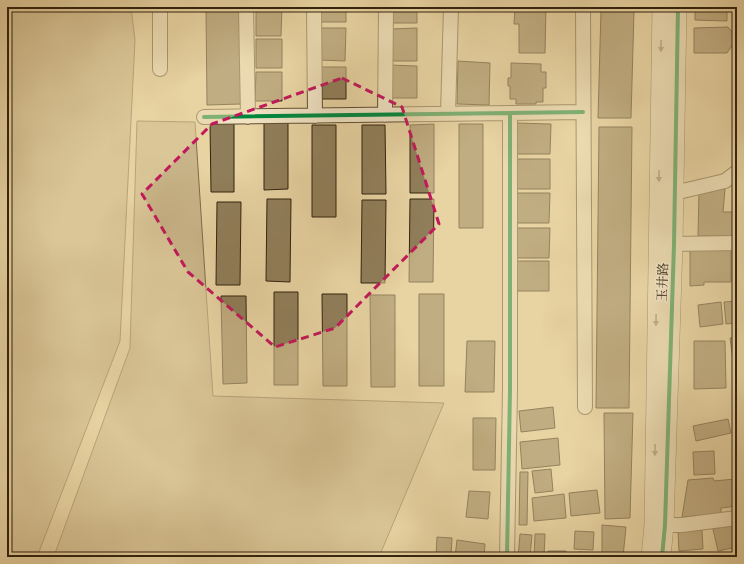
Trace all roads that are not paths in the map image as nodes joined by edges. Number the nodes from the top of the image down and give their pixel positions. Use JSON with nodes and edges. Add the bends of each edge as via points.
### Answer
{"nodes":[{"id":1,"x":160,"y":7,"type":"edge"},
{"id":2,"x":246,"y":7,"type":"edge"},
{"id":3,"x":314,"y":7,"type":"edge"},
{"id":4,"x":386,"y":7,"type":"edge"},
{"id":5,"x":451,"y":7,"type":"edge"},
{"id":6,"x":661,"y":7,"type":"edge"},
{"id":7,"x":678,"y":7,"type":"edge"},
{"id":8,"x":586,"y":10,"type":"edge"},
{"id":9,"x":160,"y":69,"type":"dead end"},
{"id":10,"x":583,"y":112,"type":"junction"},
{"id":11,"x":510,"y":113,"type":"junction"},
{"id":12,"x":448,"y":114,"type":"junction"},
{"id":13,"x":385,"y":115,"type":"junction"},
{"id":14,"x":315,"y":116,"type":"junction"},
{"id":15,"x":204,"y":117,"type":"dead end"},
{"id":16,"x":248,"y":117,"type":"junction"},
{"id":17,"x":737,"y":172,"type":"edge"},
{"id":18,"x":674,"y":193,"type":"junction"},
{"id":19,"x":737,"y":243,"type":"edge"},
{"id":20,"x":674,"y":244,"type":"junction"},
{"id":21,"x":585,"y":407,"type":"dead end"},
{"id":22,"x":737,"y":518,"type":"edge"},
{"id":23,"x":659,"y":525,"type":"junction"},
{"id":24,"x":507,"y":557,"type":"edge"},
{"id":25,"x":650,"y":557,"type":"edge"},
{"id":26,"x":662,"y":557,"type":"edge"}],
"edges":[{"from":1,"to":9,"type":"street"},
{"from":2,"to":16,"type":"street"},
{"from":3,"to":14,"type":"street"},
{"from":4,"to":13,"type":"street"},
{"from":5,"to":12,"type":"street"},
{"from":6,"to":23,"type":"street","name":"玉井路","one_way":true},
{"from":7,"to":18,"type":"street","name":"玉井路"},
{"from":8,"to":10,"type":"street"},
{"from":10,"to":11,"type":"street"},
{"from":10,"to":21,"type":"street"},
{"from":11,"to":12,"type":"street"},
{"from":11,"to":24,"type":"street"},
{"from":12,"to":13,"type":"street"},
{"from":13,"to":14,"type":"street"},
{"from":14,"to":16,"type":"street"},
{"from":15,"to":16,"type":"street"},
{"from":17,"to":18,"type":"street","via":[[725,181]]},
{"from":18,"to":20,"type":"street","name":"玉井路"},
{"from":19,"to":20,"type":"street"},
{"from":20,"to":23,"type":"street","name":"玉井路"},
{"from":22,"to":23,"type":"street","via":[[682,525]]},
{"from":23,"to":25,"type":"street","name":"玉井路"},
{"from":23,"to":26,"type":"street","name":"玉井路"}]}
